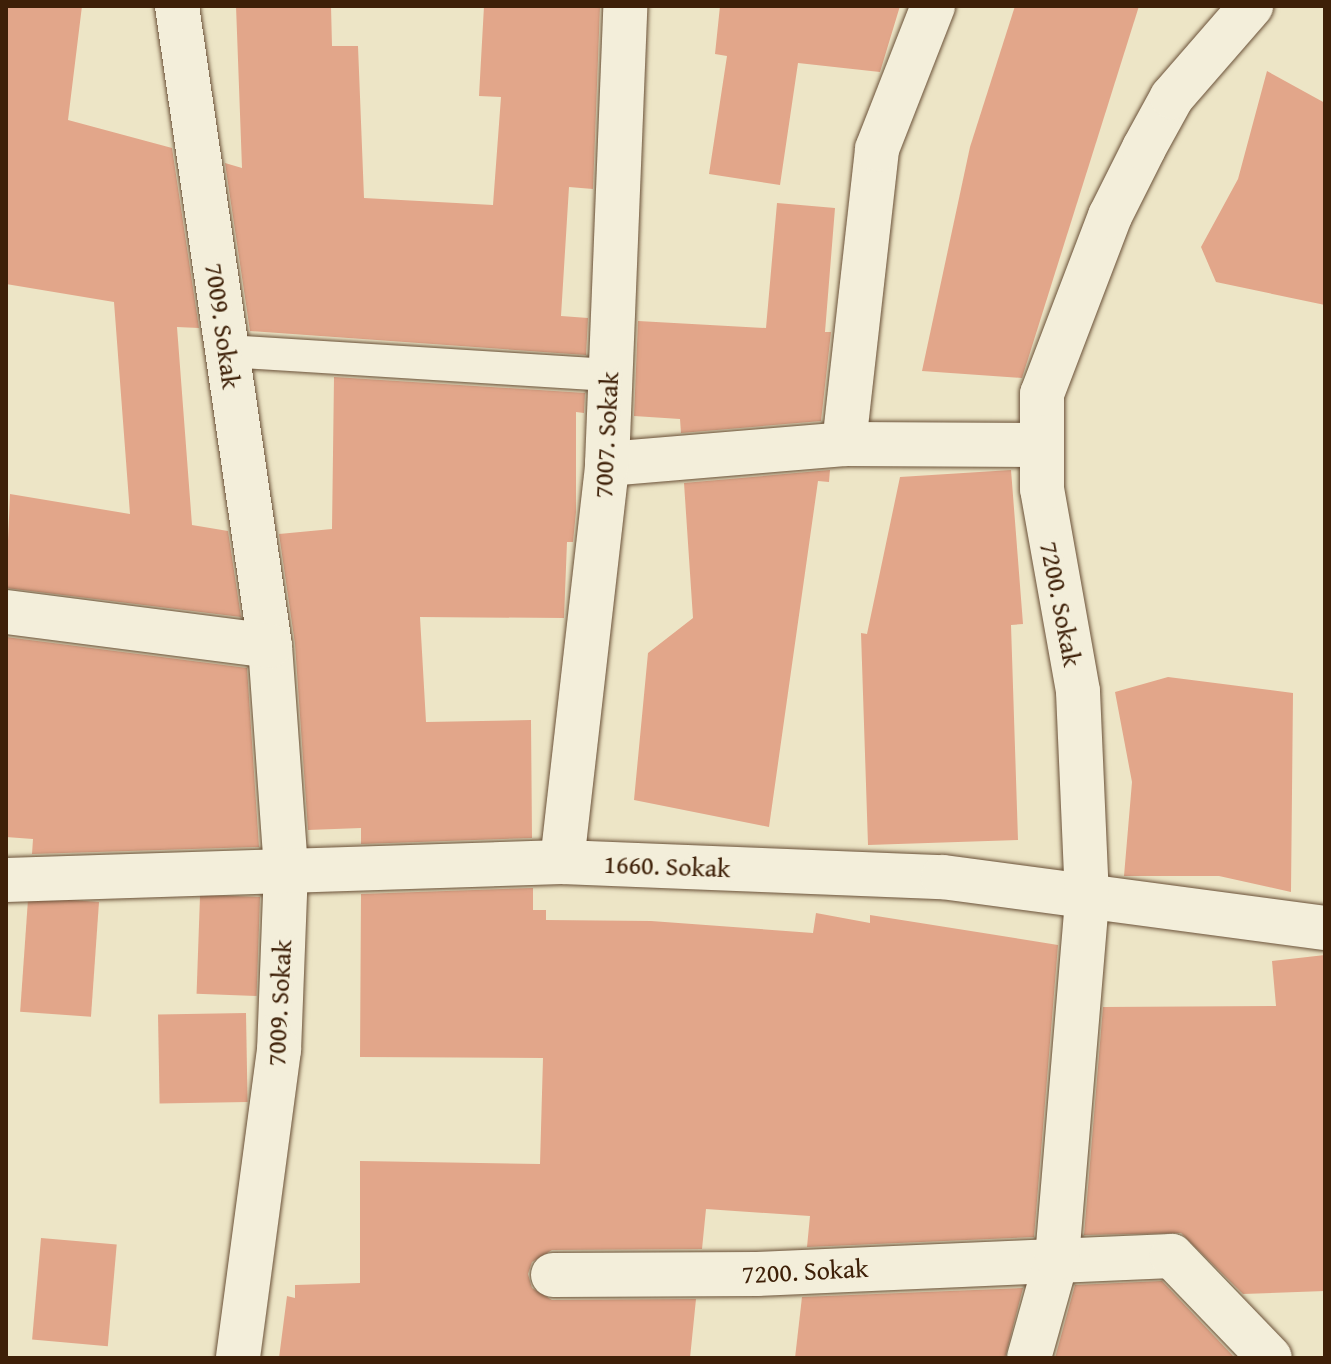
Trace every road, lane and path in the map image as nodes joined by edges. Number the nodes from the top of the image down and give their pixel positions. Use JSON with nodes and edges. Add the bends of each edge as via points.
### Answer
{"nodes":[{"id":1,"x":177,"y":6,"type":"edge"},
{"id":2,"x":625,"y":6,"type":"edge"},
{"id":3,"x":933,"y":6,"type":"edge"},
{"id":4,"x":1251,"y":6,"type":"edge"},
{"id":5,"x":227,"y":351,"type":"junction"},
{"id":6,"x":609,"y":375,"type":"junction"},
{"id":7,"x":844,"y":444,"type":"junction"},
{"id":8,"x":1038,"y":445,"type":"junction"},
{"id":9,"x":607,"y":464,"type":"junction"},
{"id":10,"x":6,"y":612,"type":"edge"},
{"id":11,"x":270,"y":646,"type":"junction"},
{"id":12,"x":562,"y":862,"type":"junction"},
{"id":13,"x":286,"y":869,"type":"junction"},
{"id":14,"x":6,"y":880,"type":"edge"},
{"id":15,"x":1087,"y":898,"type":"junction"},
{"id":16,"x":1325,"y":928,"type":"edge"},
{"id":17,"x":1057,"y":1258,"type":"junction"},
{"id":18,"x":553,"y":1275,"type":"dead end"},
{"id":19,"x":238,"y":1358,"type":"edge"},
{"id":20,"x":1029,"y":1358,"type":"edge"},
{"id":21,"x":1270,"y":1358,"type":"edge"}],
"edges":[{"from":1,"to":5,"type":"street","name":"7009. Sokak"},
{"from":2,"to":6,"type":"street","name":"7007. Sokak"},
{"from":3,"to":7,"type":"street","via":[[877,149]]},
{"from":4,"to":8,"type":"street","name":"7200. Sokak","via":[[1172,97],[1110,216],[1042,394]]},
{"from":5,"to":6,"type":"lane"},
{"from":5,"to":11,"type":"street","name":"7009. Sokak"},
{"from":6,"to":9,"type":"street","name":"7007. Sokak"},
{"from":7,"to":8,"type":"street"},
{"from":7,"to":9,"type":"street"},
{"from":8,"to":15,"type":"street","name":"7200. Sokak","via":[[1054,579],[1078,691]]},
{"from":9,"to":12,"type":"street","name":"7007. Sokak"},
{"from":10,"to":11,"type":"street"},
{"from":11,"to":13,"type":"street","name":"7009. Sokak"},
{"from":12,"to":13,"type":"street","name":"1660. Sokak"},
{"from":12,"to":15,"type":"street","name":"1660. Sokak","via":[[943,877]]},
{"from":13,"to":14,"type":"street","name":"1660. Sokak"},
{"from":13,"to":19,"type":"street","name":"7009. Sokak","via":[[279,1050]]},
{"from":15,"to":16,"type":"street","name":"1660. Sokak"},
{"from":15,"to":17,"type":"street","name":"7200. Sokak"},
{"from":17,"to":18,"type":"street","name":"7200. Sokak","via":[[757,1274]]},
{"from":17,"to":20,"type":"street","name":"7200. Sokak"},
{"from":17,"to":21,"type":"street","name":"7200. Sokak","via":[[1172,1256]]}]}
